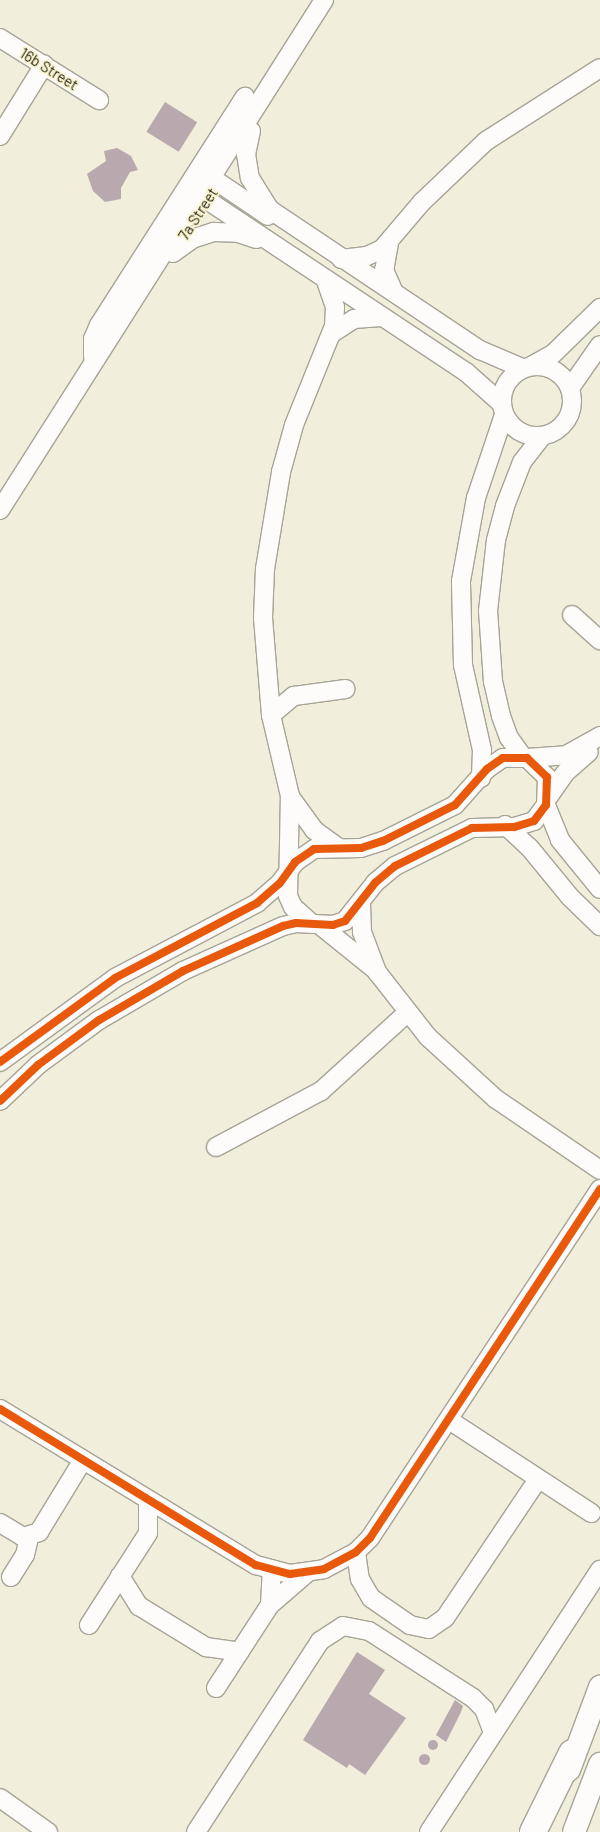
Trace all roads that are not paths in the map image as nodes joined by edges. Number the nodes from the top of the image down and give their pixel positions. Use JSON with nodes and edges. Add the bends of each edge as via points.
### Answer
{"nodes":[{"id":1,"x":317,"y":2,"type":"edge"},
{"id":2,"x":0,"y":38,"type":"edge"},
{"id":3,"x":299,"y":39,"type":"junction"},
{"id":4,"x":44,"y":65,"type":"junction"},
{"id":5,"x":600,"y":68,"type":"edge"},
{"id":6,"x":276,"y":71,"type":"junction"},
{"id":7,"x":99,"y":100,"type":"dead end"},
{"id":8,"x":251,"y":131,"type":"junction"},
{"id":9,"x":0,"y":136,"type":"edge"},
{"id":10,"x":214,"y":180,"type":"junction"},
{"id":11,"x":203,"y":197,"type":"junction"},
{"id":12,"x":298,"y":231,"type":"junction"},
{"id":13,"x":389,"y":243,"type":"junction"},
{"id":14,"x":280,"y":251,"type":"junction"},
{"id":15,"x":173,"y":253,"type":"junction"},
{"id":16,"x":341,"y":259,"type":"junction"},
{"id":17,"x":326,"y":281,"type":"junction"},
{"id":18,"x":396,"y":295,"type":"junction"},
{"id":19,"x":600,"y":308,"type":"edge"},
{"id":20,"x":381,"y":317,"type":"junction"},
{"id":21,"x":331,"y":334,"type":"junction"},
{"id":22,"x":600,"y":345,"type":"edge"},
{"id":23,"x":93,"y":361,"type":"junction"},
{"id":24,"x":527,"y":367,"type":"junction"},
{"id":25,"x":83,"y":380,"type":"junction"},
{"id":26,"x":570,"y":388,"type":"junction"},
{"id":27,"x":503,"y":409,"type":"junction"},
{"id":28,"x":542,"y":436,"type":"junction"},
{"id":29,"x":0,"y":510,"type":"edge"},
{"id":30,"x":572,"y":616,"type":"dead end"},
{"id":31,"x":600,"y":640,"type":"edge"},
{"id":32,"x":346,"y":689,"type":"dead end"},
{"id":33,"x":272,"y":715,"type":"junction"},
{"id":34,"x":600,"y":736,"type":"edge"},
{"id":35,"x":600,"y":744,"type":"edge"},
{"id":36,"x":525,"y":758,"type":"junction"},
{"id":37,"x":481,"y":778,"type":"junction"},
{"id":38,"x":290,"y":796,"type":"junction"},
{"id":39,"x":548,"y":800,"type":"junction"},
{"id":40,"x":504,"y":825,"type":"junction"},
{"id":41,"x":337,"y":847,"type":"junction"},
{"id":42,"x":289,"y":872,"type":"junction"},
{"id":43,"x":600,"y":889,"type":"edge"},
{"id":44,"x":361,"y":903,"type":"junction"},
{"id":45,"x":316,"y":924,"type":"junction"},
{"id":46,"x":600,"y":926,"type":"edge"},
{"id":47,"x":377,"y":972,"type":"junction"},
{"id":48,"x":407,"y":1013,"type":"junction"},
{"id":49,"x":0,"y":1062,"type":"edge"},
{"id":50,"x":0,"y":1101,"type":"edge"},
{"id":51,"x":216,"y":1147,"type":"dead end"},
{"id":52,"x":600,"y":1170,"type":"edge"},
{"id":53,"x":600,"y":1189,"type":"edge"},
{"id":54,"x":0,"y":1409,"type":"edge"},
{"id":55,"x":449,"y":1420,"type":"junction"},
{"id":56,"x":83,"y":1460,"type":"junction"},
{"id":57,"x":538,"y":1478,"type":"junction"},
{"id":58,"x":148,"y":1500,"type":"junction"},
{"id":59,"x":590,"y":1513,"type":"dead end"},
{"id":60,"x":178,"y":1518,"type":"junction"},
{"id":61,"x":0,"y":1523,"type":"edge"},
{"id":62,"x":148,"y":1533,"type":"junction"},
{"id":63,"x":29,"y":1537,"type":"junction"},
{"id":64,"x":356,"y":1552,"type":"junction"},
{"id":65,"x":600,"y":1570,"type":"edge"},
{"id":66,"x":272,"y":1571,"type":"junction"},
{"id":67,"x":307,"y":1573,"type":"junction"},
{"id":68,"x":120,"y":1576,"type":"junction"},
{"id":69,"x":11,"y":1577,"type":"dead end"},
{"id":70,"x":104,"y":1602,"type":"junction"},
{"id":71,"x":270,"y":1605,"type":"junction"},
{"id":72,"x":139,"y":1606,"type":"junction"},
{"id":73,"x":90,"y":1625,"type":"dead end"},
{"id":74,"x":206,"y":1647,"type":"junction"},
{"id":75,"x":240,"y":1652,"type":"junction"},
{"id":76,"x":600,"y":1687,"type":"edge"},
{"id":77,"x":494,"y":1732,"type":"junction"},
{"id":78,"x":572,"y":1753,"type":"junction"},
{"id":79,"x":600,"y":1764,"type":"edge"},
{"id":80,"x":0,"y":1798,"type":"edge"},
{"id":81,"x":48,"y":1832,"type":"edge"},
{"id":82,"x":196,"y":1832,"type":"edge"},
{"id":83,"x":429,"y":1832,"type":"edge"},
{"id":84,"x":533,"y":1832,"type":"edge"},
{"id":85,"x":547,"y":1832,"type":"edge"},
{"id":86,"x":574,"y":1832,"type":"edge"}],
"edges":[{"from":1,"to":3,"type":"street","name":"7a Street"},
{"from":2,"to":4,"type":"street","name":"16b Street"},
{"from":3,"to":6,"type":"street","name":"7a Street"},
{"from":3,"to":8,"type":"street","name":"7a Street"},
{"from":4,"to":7,"type":"street","name":"16b Street"},
{"from":4,"to":9,"type":"street"},
{"from":5,"to":13,"type":"street","via":[[486,141],[422,202]]},
{"from":6,"to":10,"type":"street","name":"7a Street"},
{"from":6,"to":23,"type":"street","via":[[244,98],[99,325],[93,339]]},
{"from":8,"to":10,"type":"street","name":"7a Street"},
{"from":8,"to":12,"type":"street","via":[[246,154],[255,189],[269,209]]},
{"from":10,"to":11,"type":"street","name":"7a Street"},
{"from":10,"to":12,"type":"street"},
{"from":11,"to":14,"type":"street"},
{"from":11,"to":15,"type":"street","name":"7a Street"},
{"from":11,"to":23,"type":"street","name":"7a Street"},
{"from":12,"to":16,"type":"street"},
{"from":13,"to":16,"type":"street","via":[[367,256]]},
{"from":13,"to":18,"type":"street","via":[[384,270]]},
{"from":14,"to":15,"type":"street","via":[[250,236],[226,232],[203,235]]},
{"from":14,"to":17,"type":"street"},
{"from":15,"to":25,"type":"street","name":"7a Street"},
{"from":16,"to":18,"type":"street"},
{"from":17,"to":20,"type":"street"},
{"from":17,"to":21,"type":"street","via":[[336,307]]},
{"from":18,"to":24,"type":"street","via":[[490,356]]},
{"from":19,"to":24,"type":"street","via":[[553,354]]},
{"from":20,"to":21,"type":"street","via":[[354,319]]},
{"from":20,"to":27,"type":"street","via":[[476,379]]},
{"from":21,"to":33,"type":"street","via":[[294,425],[271,520],[263,618]]},
{"from":22,"to":26,"type":"street"},
{"from":23,"to":25,"type":"street","name":"7a Street"},
{"from":24,"to":26,"type":"street","via":[[558,372]]},
{"from":24,"to":27,"type":"street","via":[[506,382]]},
{"from":25,"to":29,"type":"street","name":"7a Street"},
{"from":26,"to":28,"type":"street","via":[[572,398],[568,418],[557,430]]},
{"from":27,"to":28,"type":"street","via":[[520,432]]},
{"from":27,"to":37,"type":"street","via":[[476,498],[460,581],[463,665],[482,750]]},
{"from":28,"to":36,"type":"street","via":[[522,462],[505,506],[496,540],[488,602],[489,646],[497,699],[509,738]]},
{"from":30,"to":31,"type":"street"},
{"from":32,"to":33,"type":"street","via":[[294,696]]},
{"from":33,"to":38,"type":"street"},
{"from":34,"to":36,"type":"street","via":[[566,755]]},
{"from":35,"to":39,"type":"street","via":[[566,772]]},
{"from":36,"to":37,"type":"street","via":[[503,758]]},
{"from":36,"to":39,"type":"street","via":[[547,777]]},
{"from":37,"to":41,"type":"street","via":[[455,805],[391,837],[361,848]]},
{"from":38,"to":41,"type":"street","via":[[305,820]]},
{"from":38,"to":42,"type":"street"},
{"from":39,"to":40,"type":"street","via":[[534,821]]},
{"from":39,"to":43,"type":"street","via":[[560,840]]},
{"from":40,"to":44,"type":"street","via":[[472,828],[395,866],[375,883]]},
{"from":40,"to":46,"type":"street","via":[[529,847],[570,897]]},
{"from":41,"to":42,"type":"street","via":[[314,849]]},
{"from":42,"to":45,"type":"street","via":[[288,896],[297,912]]},
{"from":42,"to":49,"type":"street","via":[[258,903],[115,978]]},
{"from":44,"to":45,"type":"street","via":[[344,921]]},
{"from":44,"to":47,"type":"street","via":[[362,932]]},
{"from":45,"to":47,"type":"street"},
{"from":45,"to":50,"type":"street","via":[[270,930],[159,984],[91,1025],[38,1065]]},
{"from":47,"to":48,"type":"street"},
{"from":48,"to":51,"type":"street","via":[[321,1091]]},
{"from":48,"to":52,"type":"street","via":[[478,1084]]},
{"from":53,"to":55,"type":"street"},
{"from":54,"to":56,"type":"street"},
{"from":55,"to":57,"type":"street"},
{"from":55,"to":64,"type":"street"},
{"from":56,"to":58,"type":"street"},
{"from":56,"to":63,"type":"street","via":[[39,1532]]},
{"from":57,"to":59,"type":"street"},
{"from":57,"to":64,"type":"street","via":[[445,1618],[429,1629],[410,1626],[370,1598],[360,1579]]},
{"from":58,"to":60,"type":"street"},
{"from":58,"to":62,"type":"street"},
{"from":60,"to":62,"type":"street"},
{"from":60,"to":66,"type":"street","via":[[256,1565]]},
{"from":61,"to":63,"type":"street"},
{"from":62,"to":68,"type":"street"},
{"from":63,"to":69,"type":"street","via":[[25,1555]]},
{"from":64,"to":67,"type":"street","via":[[341,1563]]},
{"from":65,"to":77,"type":"street"},
{"from":66,"to":67,"type":"street"},
{"from":66,"to":71,"type":"street"},
{"from":67,"to":71,"type":"street"},
{"from":68,"to":70,"type":"street"},
{"from":68,"to":72,"type":"street"},
{"from":70,"to":72,"type":"street"},
{"from":70,"to":73,"type":"street"},
{"from":71,"to":75,"type":"street"},
{"from":72,"to":74,"type":"street"},
{"from":74,"to":75,"type":"street"},
{"from":74,"to":75,"type":"street","via":[[220,1682]]},
{"from":76,"to":78,"type":"main road"},
{"from":77,"to":82,"type":"street","via":[[484,1710],[473,1698],[369,1631],[343,1626],[320,1641]]},
{"from":77,"to":83,"type":"street"},
{"from":78,"to":84,"type":"highway"},
{"from":78,"to":85,"type":"main road"},
{"from":79,"to":86,"type":"main road"},
{"from":80,"to":81,"type":"street"}]}
